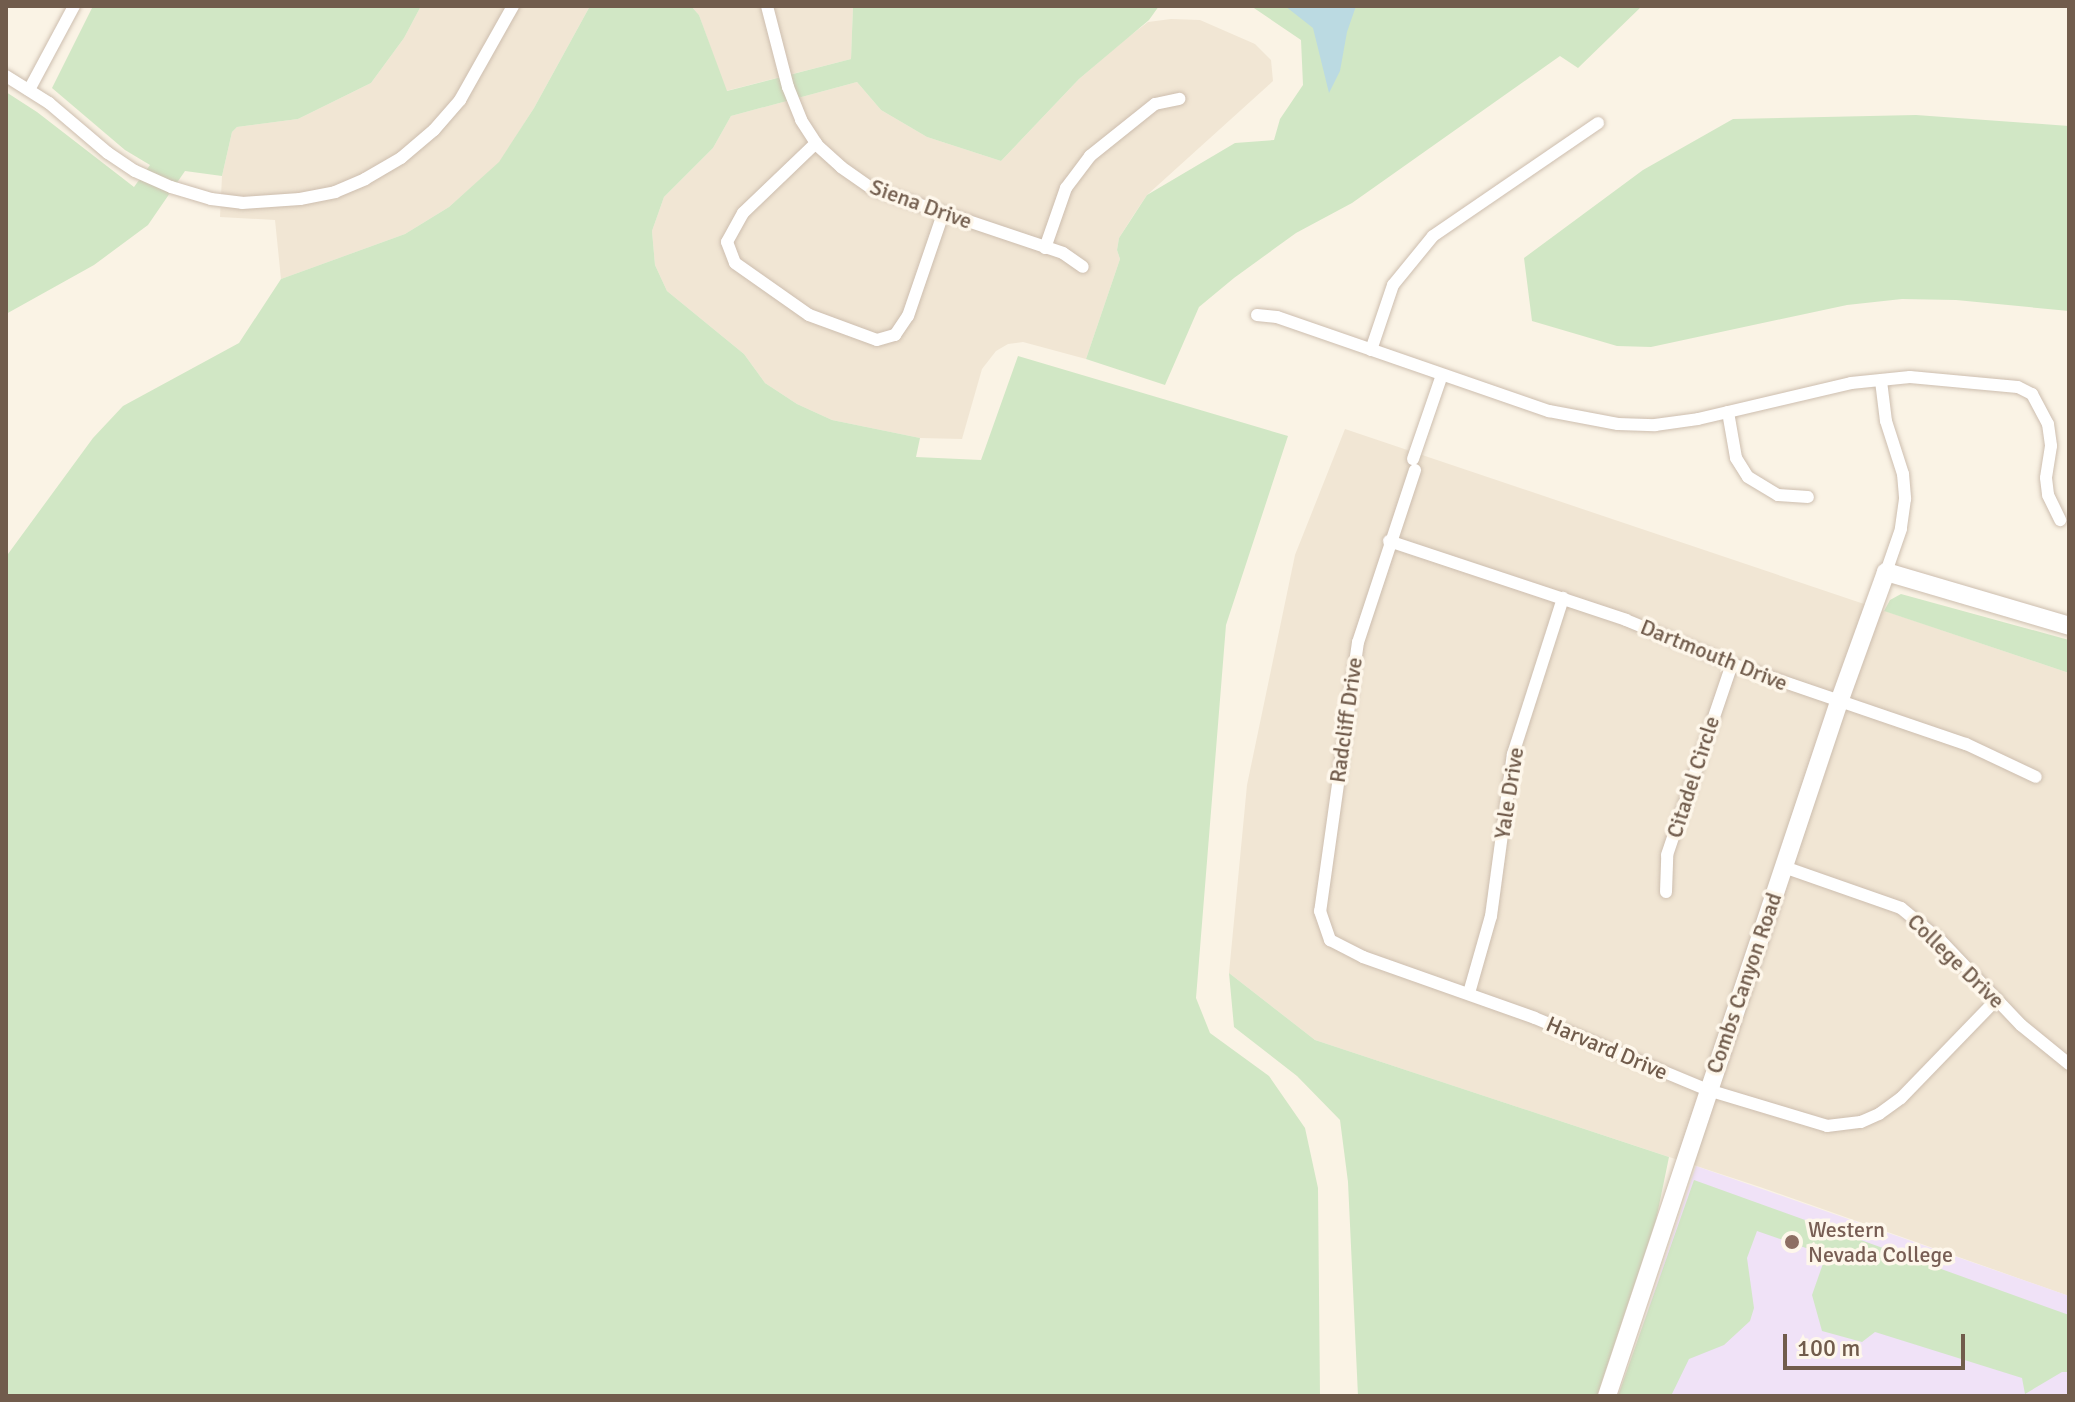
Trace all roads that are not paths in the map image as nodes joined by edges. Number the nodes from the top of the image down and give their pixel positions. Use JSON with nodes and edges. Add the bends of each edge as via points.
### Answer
{"nodes":[{"id":1,"x":74,"y":6,"type":"edge"},
{"id":2,"x":513,"y":6,"type":"edge"},
{"id":3,"x":767,"y":6,"type":"edge"},
{"id":4,"x":6,"y":76,"type":"edge"},
{"id":5,"x":29,"y":90,"type":"junction"},
{"id":6,"x":1179,"y":99,"type":"dead end"},
{"id":7,"x":1598,"y":123,"type":"dead end"},
{"id":8,"x":816,"y":143,"type":"junction"},
{"id":9,"x":943,"y":214,"type":"junction"},
{"id":10,"x":1045,"y":248,"type":"junction"},
{"id":11,"x":1083,"y":267,"type":"dead end"},
{"id":12,"x":1257,"y":315,"type":"dead end"},
{"id":13,"x":1371,"y":350,"type":"junction"},
{"id":14,"x":1442,"y":375,"type":"junction"},
{"id":15,"x":1881,"y":381,"type":"junction"},
{"id":16,"x":1728,"y":412,"type":"junction"},
{"id":17,"x":1808,"y":497,"type":"dead end"},
{"id":18,"x":2060,"y":520,"type":"dead end"},
{"id":19,"x":1389,"y":541,"type":"junction"},
{"id":20,"x":1886,"y":572,"type":"junction"},
{"id":21,"x":1563,"y":598,"type":"junction"},
{"id":22,"x":2069,"y":626,"type":"edge"},
{"id":23,"x":1732,"y":664,"type":"junction"},
{"id":24,"x":1839,"y":702,"type":"junction"},
{"id":25,"x":2036,"y":777,"type":"dead end"},
{"id":26,"x":1784,"y":867,"type":"junction"},
{"id":27,"x":1666,"y":892,"type":"dead end"},
{"id":28,"x":1363,"y":957,"type":"joint"},
{"id":29,"x":1469,"y":993,"type":"junction"},
{"id":30,"x":1997,"y":999,"type":"junction"},
{"id":31,"x":2069,"y":1064,"type":"edge"},
{"id":32,"x":1708,"y":1090,"type":"junction"},
{"id":33,"x":1607,"y":1396,"type":"edge"}],
"edges":[{"from":1,"to":5,"type":"street"},
{"from":2,"to":5,"type":"street","via":[[460,100],[434,130],[365,179],[300,199],[242,203],[171,187],[108,153]]},
{"from":3,"to":8,"type":"street","name":"Siena Drive","via":[[788,87]]},
{"from":4,"to":5,"type":"street"},
{"from":6,"to":10,"type":"street","via":[[1155,104],[1090,156],[1066,188]]},
{"from":7,"to":13,"type":"street","via":[[1433,236],[1393,285]]},
{"from":8,"to":9,"type":"street","name":"Siena Drive","via":[[859,181]]},
{"from":8,"to":9,"type":"street","via":[[743,213],[727,242],[735,263],[809,315],[877,340],[895,335],[908,316]]},
{"from":9,"to":10,"type":"street","name":"Siena Drive"},
{"from":10,"to":11,"type":"street","name":"Siena Drive"},
{"from":12,"to":13,"type":"street"},
{"from":13,"to":14,"type":"street"},
{"from":14,"to":16,"type":"street","via":[[1549,411],[1618,424],[1655,425]]},
{"from":14,"to":19,"type":"street","name":"Radcliff Drive"},
{"from":15,"to":16,"type":"street"},
{"from":15,"to":18,"type":"street","via":[[1945,379],[2018,387],[2032,394],[2048,424],[2048,495]]},
{"from":15,"to":20,"type":"street","via":[[1905,499]]},
{"from":16,"to":17,"type":"street","via":[[1736,458],[1748,477],[1778,495]]},
{"from":19,"to":21,"type":"street","name":"Dartmouth Drive"},
{"from":19,"to":28,"type":"street","name":"Radcliff Drive","via":[[1358,642],[1320,911],[1330,940]]},
{"from":20,"to":22,"type":"street"},
{"from":20,"to":24,"type":"street","name":"Combs Canyon Road"},
{"from":21,"to":23,"type":"street","name":"Dartmouth Drive"},
{"from":21,"to":29,"type":"street","name":"Yale Drive","via":[[1513,754],[1491,916]]},
{"from":23,"to":24,"type":"street","name":"Dartmouth Drive"},
{"from":23,"to":27,"type":"street","name":"Citadel Circle","via":[[1667,855]]},
{"from":24,"to":25,"type":"street","name":"Dartmouth Drive","via":[[1966,744]]},
{"from":24,"to":26,"type":"street","name":"Combs Canyon Road"},
{"from":26,"to":30,"type":"street","name":"College Drive","via":[[1901,908]]},
{"from":26,"to":32,"type":"street","name":"Combs Canyon Road"},
{"from":28,"to":29,"type":"street","name":"Harvard Drive"},
{"from":29,"to":32,"type":"street","name":"Harvard Drive"},
{"from":30,"to":31,"type":"street","name":"College Drive"},
{"from":30,"to":32,"type":"street","name":"Harvard Drive","via":[[1901,1098],[1861,1122],[1827,1126]]},
{"from":32,"to":33,"type":"street","name":"Combs Canyon Road"}]}
